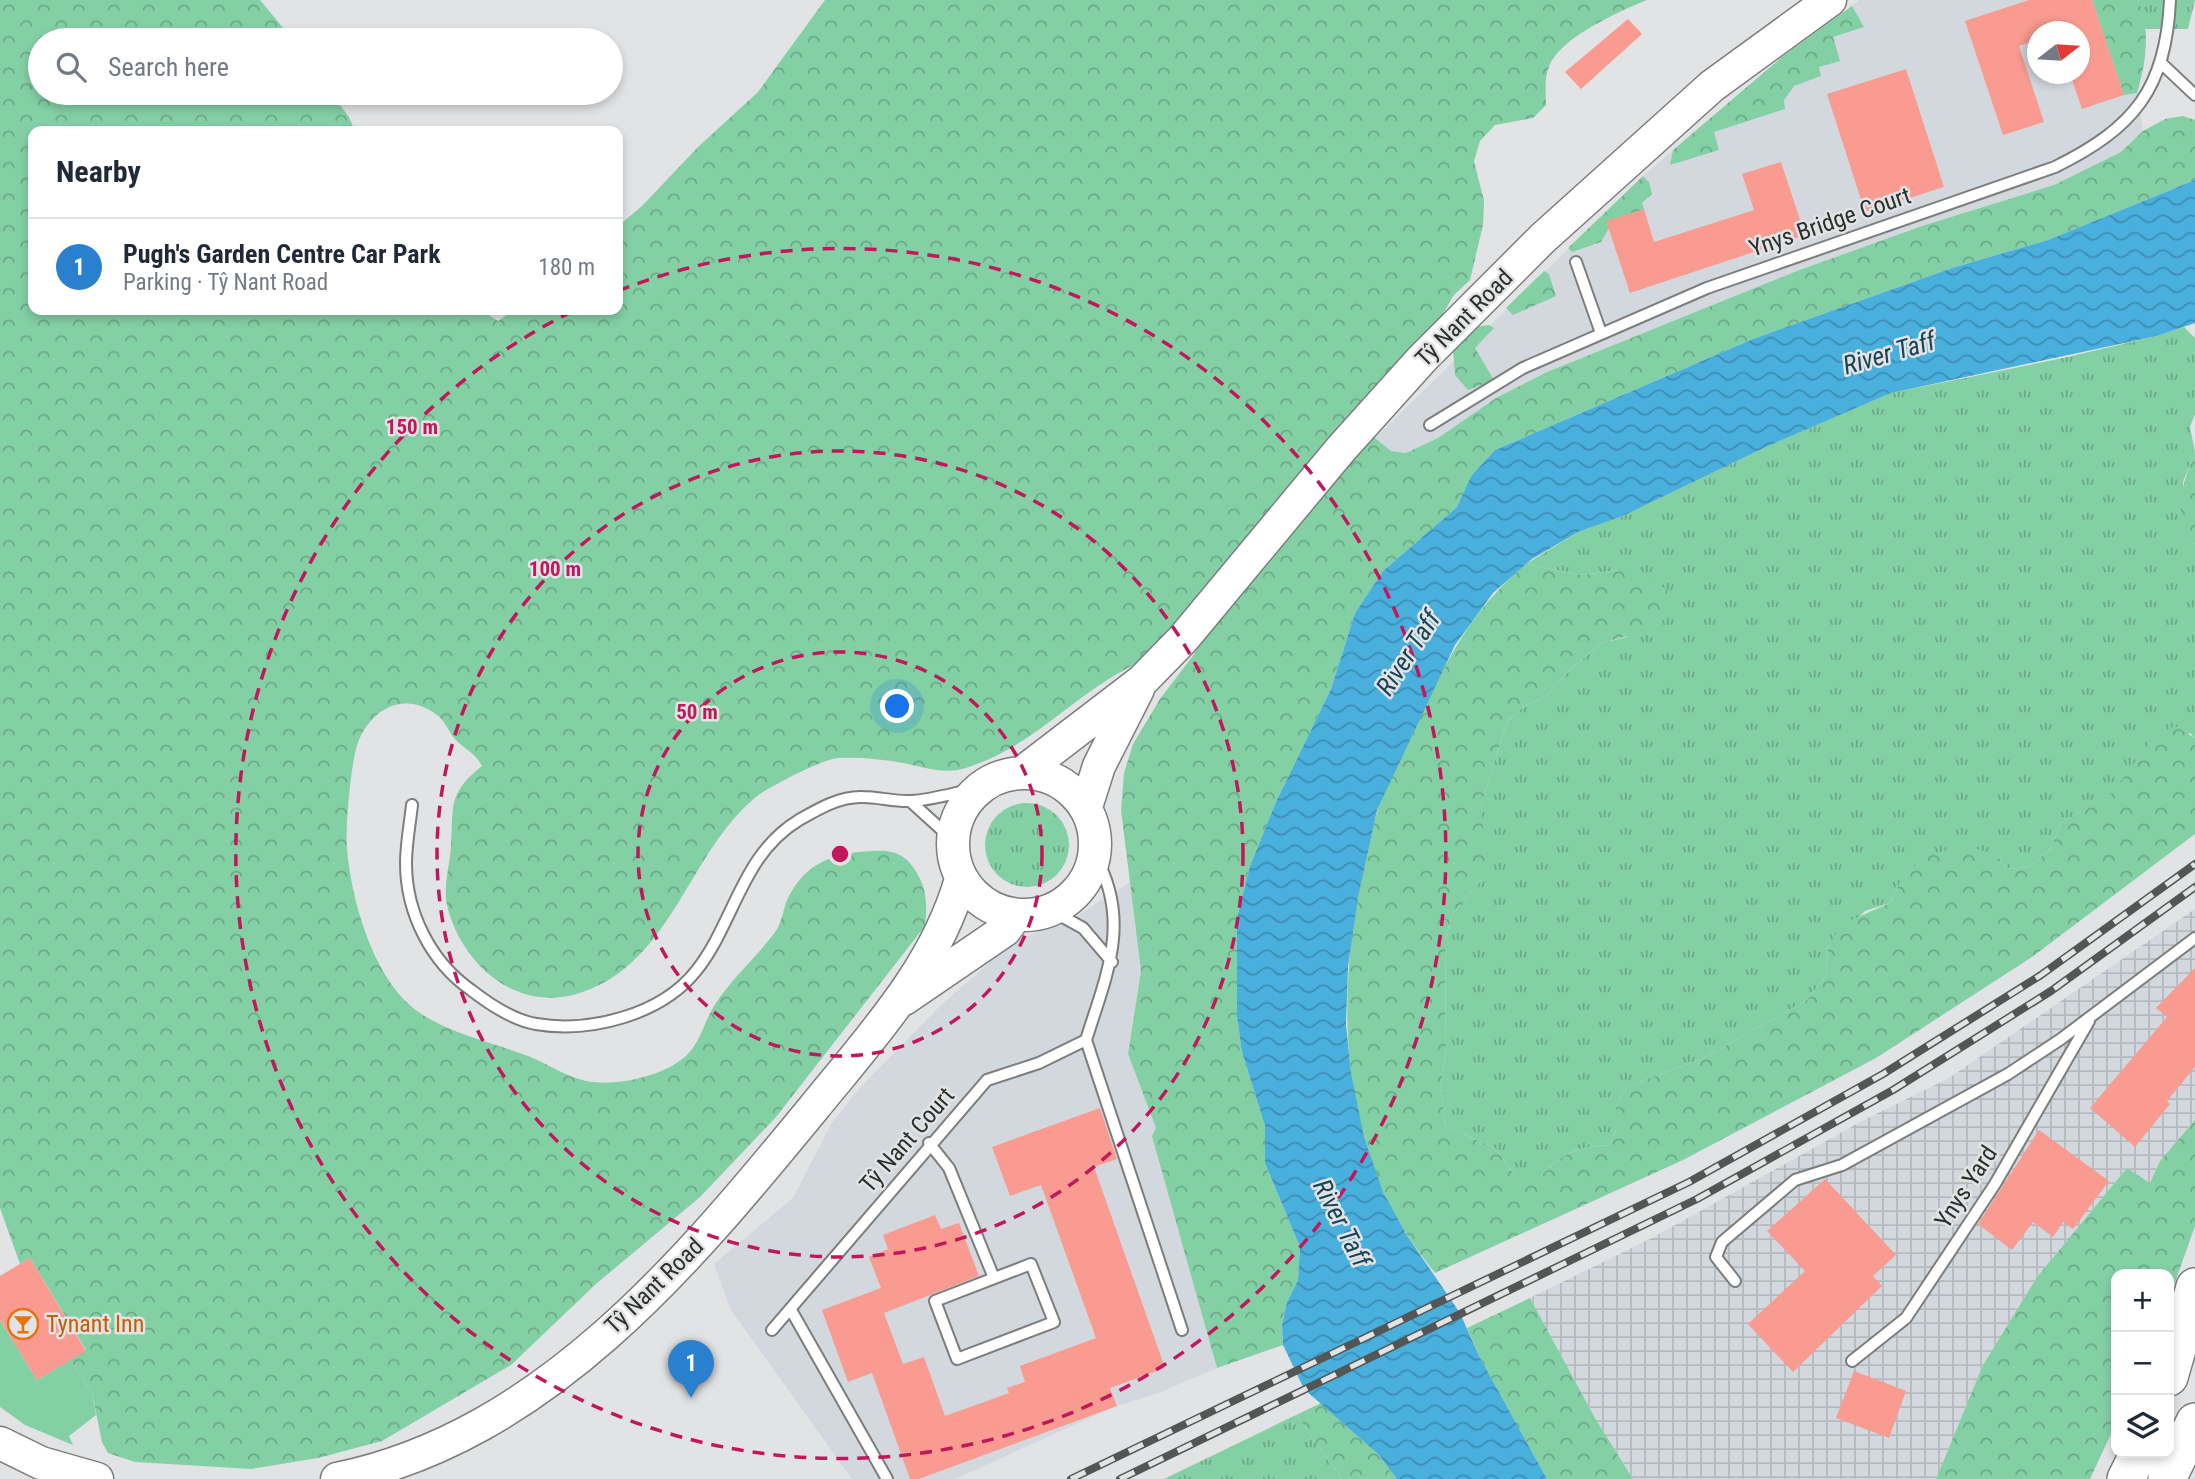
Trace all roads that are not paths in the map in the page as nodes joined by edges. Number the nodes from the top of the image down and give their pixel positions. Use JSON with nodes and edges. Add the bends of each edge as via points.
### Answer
{"nodes":[{"id":1,"x":1830,"y":0,"type":"edge"},
{"id":2,"x":2170,"y":0,"type":"edge"},
{"id":3,"x":2160,"y":62,"type":"junction"},
{"id":4,"x":2195,"y":95,"type":"edge"},
{"id":5,"x":1576,"y":262,"type":"dead end"},
{"id":6,"x":1601,"y":333,"type":"junction"},
{"id":7,"x":1430,"y":425,"type":"dead end"},
{"id":8,"x":1142,"y":681,"type":"junction"},
{"id":9,"x":1023,"y":772,"type":"junction"},
{"id":10,"x":979,"y":788,"type":"junction"},
{"id":11,"x":910,"y":801,"type":"junction"},
{"id":12,"x":412,"y":805,"type":"dead end"},
{"id":13,"x":1086,"y":807,"type":"junction"},
{"id":14,"x":953,"y":840,"type":"junction"},
{"id":15,"x":1095,"y":856,"type":"junction"},
{"id":16,"x":961,"y":879,"type":"junction"},
{"id":17,"x":1052,"y":911,"type":"junction"},
{"id":18,"x":1016,"y":915,"type":"junction"},
{"id":19,"x":2195,"y":938,"type":"edge"},
{"id":20,"x":1112,"y":962,"type":"junction"},
{"id":21,"x":900,"y":1002,"type":"junction"},
{"id":22,"x":2092,"y":1016,"type":"junction"},
{"id":23,"x":1086,"y":1040,"type":"junction"},
{"id":24,"x":929,"y":1143,"type":"junction"},
{"id":25,"x":994,"y":1278,"type":"junction"},
{"id":26,"x":1735,"y":1281,"type":"dead end"},
{"id":27,"x":2195,"y":1287,"type":"edge"},
{"id":28,"x":791,"y":1310,"type":"junction"},
{"id":29,"x":772,"y":1330,"type":"dead end"},
{"id":30,"x":1182,"y":1330,"type":"dead end"},
{"id":31,"x":2195,"y":1339,"type":"edge"},
{"id":32,"x":2174,"y":1360,"type":"edge"},
{"id":33,"x":1852,"y":1361,"type":"dead end"},
{"id":34,"x":2174,"y":1381,"type":"edge"},
{"id":35,"x":2195,"y":1422,"type":"edge"},
{"id":36,"x":0,"y":1443,"type":"edge"},
{"id":37,"x":2136,"y":1458,"type":"edge"},
{"id":38,"x":97,"y":1479,"type":"edge"},
{"id":39,"x":337,"y":1479,"type":"edge"},
{"id":40,"x":887,"y":1479,"type":"edge"},
{"id":41,"x":2126,"y":1479,"type":"edge"},
{"id":42,"x":2167,"y":1479,"type":"edge"}],
"edges":[{"from":1,"to":8,"type":"main road","name":"Tŷ Nant Road","via":[[1712,86],[1543,238],[1422,359]]},
{"from":2,"to":3,"type":"lane","name":"Ynys Bridge Court"},
{"from":3,"to":4,"type":"lane"},
{"from":3,"to":6,"type":"lane","name":"Ynys Bridge Court","via":[[2145,99],[2123,123],[2082,154],[1707,288]]},
{"from":5,"to":6,"type":"lane"},
{"from":6,"to":7,"type":"lane","name":"Ynys Bridge Court","via":[[1496,383]]},
{"from":8,"to":9,"type":"main road","name":"Tŷ Nant Road"},
{"from":8,"to":13,"type":"main road","name":"Tŷ Nant Road","via":[[1099,766]]},
{"from":9,"to":10,"type":"main road","name":"Tŷ Nant Road","via":[[1000,776]]},
{"from":9,"to":13,"type":"main road","via":[[1048,776],[1070,788]]},
{"from":10,"to":11,"type":"lane"},
{"from":10,"to":14,"type":"main road","name":"Tŷ Nant Road","via":[[962,807]]},
{"from":11,"to":12,"type":"lane","via":[[861,797],[825,805],[795,822],[765,848],[745,877],[695,972],[663,999],[627,1018],[583,1026],[534,1024],[492,1006],[454,979],[432,953],[412,906],[406,864]]},
{"from":11,"to":14,"type":"lane"},
{"from":13,"to":15,"type":"main road","via":[[1095,831]]},
{"from":14,"to":16,"type":"main road","name":"Tŷ Nant Road"},
{"from":15,"to":17,"type":"main road","via":[[1088,877],[1073,897]]},
{"from":15,"to":20,"type":"lane","via":[[1107,877],[1113,918]]},
{"from":16,"to":18,"type":"main road","via":[[977,899]]},
{"from":16,"to":21,"type":"main road","name":"Tŷ Nant Road","via":[[950,917]]},
{"from":17,"to":18,"type":"main road"},
{"from":17,"to":20,"type":"lane","via":[[1083,928]]},
{"from":18,"to":21,"type":"main road","name":"Tŷ Nant Road","via":[[1005,930]]},
{"from":19,"to":22,"type":"lane","name":"Ynys Yard"},
{"from":20,"to":23,"type":"lane"},
{"from":21,"to":39,"type":"main road","name":"Tŷ Nant Road","via":[[711,1231],[640,1304],[572,1363],[510,1409],[438,1448],[373,1472]]},
{"from":22,"to":26,"type":"lane","name":"Ynys Yard","via":[[2008,1074],[1842,1165],[1794,1180],[1722,1242],[1716,1257]]},
{"from":22,"to":33,"type":"lane","name":"Ynys Yard","via":[[1995,1184],[1906,1318]]},
{"from":23,"to":24,"type":"lane","name":"Tŷ Nant Court","via":[[1039,1063],[987,1080]]},
{"from":23,"to":30,"type":"lane"},
{"from":24,"to":25,"type":"lane","via":[[949,1168]]},
{"from":24,"to":28,"type":"lane","name":"Tŷ Nant Court"},
{"from":25,"to":25,"type":"lane","via":[[1031,1264],[1054,1322],[957,1359],[935,1301]]},
{"from":27,"to":32,"type":"highway"},
{"from":28,"to":29,"type":"lane","name":"Tŷ Nant Court"},
{"from":28,"to":40,"type":"lane"},
{"from":31,"to":34,"type":"highway"},
{"from":35,"to":42,"type":"highway"},
{"from":36,"to":38,"type":"main road","via":[[41,1463]]},
{"from":37,"to":41,"type":"highway"}]}
